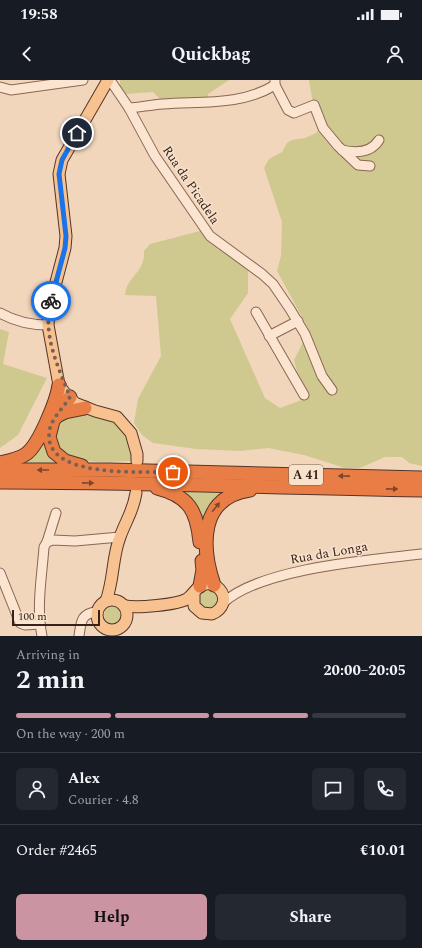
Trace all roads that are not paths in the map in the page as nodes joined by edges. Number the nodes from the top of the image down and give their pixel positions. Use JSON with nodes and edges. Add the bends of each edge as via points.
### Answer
{"nodes":[{"id":1,"x":83,"y":80,"type":"edge"},
{"id":2,"x":109,"y":80,"type":"edge"},
{"id":3,"x":275,"y":82,"type":"edge"},
{"id":4,"x":0,"y":87,"type":"edge"},
{"id":5,"x":129,"y":108,"type":"junction"},
{"id":6,"x":379,"y":140,"type":"dead end"},
{"id":7,"x":342,"y":150,"type":"junction"},
{"id":8,"x":370,"y":166,"type":"dead end"},
{"id":9,"x":256,"y":312,"type":"dead end"},
{"id":10,"x":0,"y":313,"type":"edge"},
{"id":11,"x":298,"y":321,"type":"junction"},
{"id":12,"x":48,"y":325,"type":"junction"},
{"id":13,"x":269,"y":336,"type":"junction"},
{"id":14,"x":53,"y":354,"type":"junction"},
{"id":15,"x":59,"y":385,"type":"junction"},
{"id":16,"x":332,"y":390,"type":"dead end"},
{"id":17,"x":304,"y":395,"type":"dead end"},
{"id":18,"x":70,"y":397,"type":"junction"},
{"id":19,"x":85,"y":408,"type":"junction"},
{"id":20,"x":53,"y":414,"type":"junction"},
{"id":21,"x":137,"y":461,"type":"dead end"},
{"id":22,"x":0,"y":463,"type":"edge"},
{"id":23,"x":96,"y":469,"type":"junction"},
{"id":24,"x":0,"y":470,"type":"edge"},
{"id":25,"x":422,"y":478,"type":"edge"},
{"id":26,"x":0,"y":482,"type":"edge"},
{"id":27,"x":139,"y":488,"type":"junction"},
{"id":28,"x":269,"y":488,"type":"junction"},
{"id":29,"x":422,"y":490,"type":"edge"},
{"id":30,"x":56,"y":514,"type":"dead end"},
{"id":31,"x":120,"y":537,"type":"junction"},
{"id":32,"x":47,"y":542,"type":"junction"},
{"id":33,"x":422,"y":554,"type":"edge"},
{"id":34,"x":0,"y":573,"type":"edge"},
{"id":35,"x":112,"y":574,"type":"junction"},
{"id":36,"x":218,"y":588,"type":"junction"},
{"id":37,"x":197,"y":589,"type":"junction"},
{"id":38,"x":240,"y":590,"type":"junction"},
{"id":39,"x":106,"y":601,"type":"junction"},
{"id":40,"x":223,"y":603,"type":"junction"},
{"id":41,"x":122,"y":604,"type":"junction"},
{"id":42,"x":194,"y":606,"type":"junction"},
{"id":43,"x":97,"y":612,"type":"junction"},
{"id":44,"x":128,"y":619,"type":"junction"},
{"id":45,"x":40,"y":624,"type":"junction"},
{"id":46,"x":113,"y":633,"type":"edge"},
{"id":47,"x":42,"y":636,"type":"edge"},
{"id":48,"x":79,"y":636,"type":"edge"}],
"edges":[{"from":1,"to":4,"type":"street","via":[[11,90]]},
{"from":2,"to":5,"type":"street","name":"Rua da Picadela"},
{"from":2,"to":12,"type":"main road","via":[[62,160],[59,174],[65,248],[50,305]]},
{"from":3,"to":5,"type":"street","via":[[264,92],[245,98]]},
{"from":3,"to":7,"type":"street","via":[[288,110],[294,113],[314,105],[323,128]]},
{"from":5,"to":11,"type":"street","name":"Rua da Picadela","via":[[155,156],[210,236],[272,284]]},
{"from":6,"to":7,"type":"street","via":[[365,150]]},
{"from":7,"to":8,"type":"street","via":[[358,165]]},
{"from":9,"to":13,"type":"street"},
{"from":10,"to":12,"type":"street","via":[[14,321]]},
{"from":11,"to":13,"type":"street"},
{"from":11,"to":16,"type":"street","name":"Rua da Picadela","via":[[322,376]]},
{"from":12,"to":14,"type":"main road"},
{"from":13,"to":17,"type":"street"},
{"from":14,"to":15,"type":"main road"},
{"from":14,"to":18,"type":"main road"},
{"from":15,"to":18,"type":"main road"},
{"from":15,"to":20,"type":"highway"},
{"from":18,"to":19,"type":"main road"},
{"from":18,"to":20,"type":"highway","via":[[56,405]]},
{"from":19,"to":20,"type":"highway"},
{"from":19,"to":21,"type":"main road","via":[[117,417],[125,425],[134,442]]},
{"from":20,"to":22,"type":"highway","via":[[40,438],[26,454],[12,461]]},
{"from":20,"to":23,"type":"highway","via":[[50,437],[54,452],[65,461]]},
{"from":23,"to":24,"type":"highway","number":"A 41","one_way":true},
{"from":25,"to":23,"type":"highway","number":"A 41","one_way":true},
{"from":26,"to":27,"type":"highway","number":"A 41","one_way":true},
{"from":27,"to":28,"type":"highway","number":"A 41","via":[[248,485]]},
{"from":27,"to":31,"type":"main road","via":[[133,510]]},
{"from":27,"to":37,"type":"highway","via":[[177,494],[194,511],[199,526],[203,570]]},
{"from":28,"to":29,"type":"highway","number":"A 41","one_way":true},
{"from":36,"to":28,"type":"highway","one_way":true,"via":[[209,570],[206,543],[207,527],[213,510],[224,499],[241,491]]},
{"from":30,"to":32,"type":"street"},
{"from":31,"to":32,"type":"street"},
{"from":31,"to":35,"type":"main road"},
{"from":32,"to":45,"type":"street"},
{"from":33,"to":38,"type":"street","name":"Rua da Longa","via":[[317,567]]},
{"from":34,"to":45,"type":"street","via":[[20,623]]},
{"from":35,"to":39,"type":"main road"},
{"from":35,"to":41,"type":"main road"},
{"from":36,"to":37,"type":"main road","name":"Rua da Longa","via":[[205,584]]},
{"from":36,"to":38,"type":"street","name":"Rua da Longa"},
{"from":36,"to":40,"type":"main road"},
{"from":37,"to":41,"type":"main road","name":"Rua da Longa","via":[[186,599],[178,602],[139,607]]},
{"from":37,"to":42,"type":"main road"},
{"from":38,"to":40,"type":"street","name":"Rua da Longa"},
{"from":39,"to":41,"type":"main road","name":"Rua da Longa"},
{"from":39,"to":43,"type":"main road"},
{"from":40,"to":42,"type":"main road","name":"Rua da Longa","via":[[221,608],[212,614],[202,614]]},
{"from":41,"to":44,"type":"main road"},
{"from":42,"to":44,"type":"main road","name":"Rua da Longa","via":[[183,605],[143,611]]},
{"from":43,"to":46,"type":"main road","name":"Rua da Longa","via":[[98,621]]},
{"from":43,"to":48,"type":"street","via":[[82,617]]},
{"from":44,"to":46,"type":"main road","name":"Rua da Longa"},
{"from":45,"to":47,"type":"street"}]}
